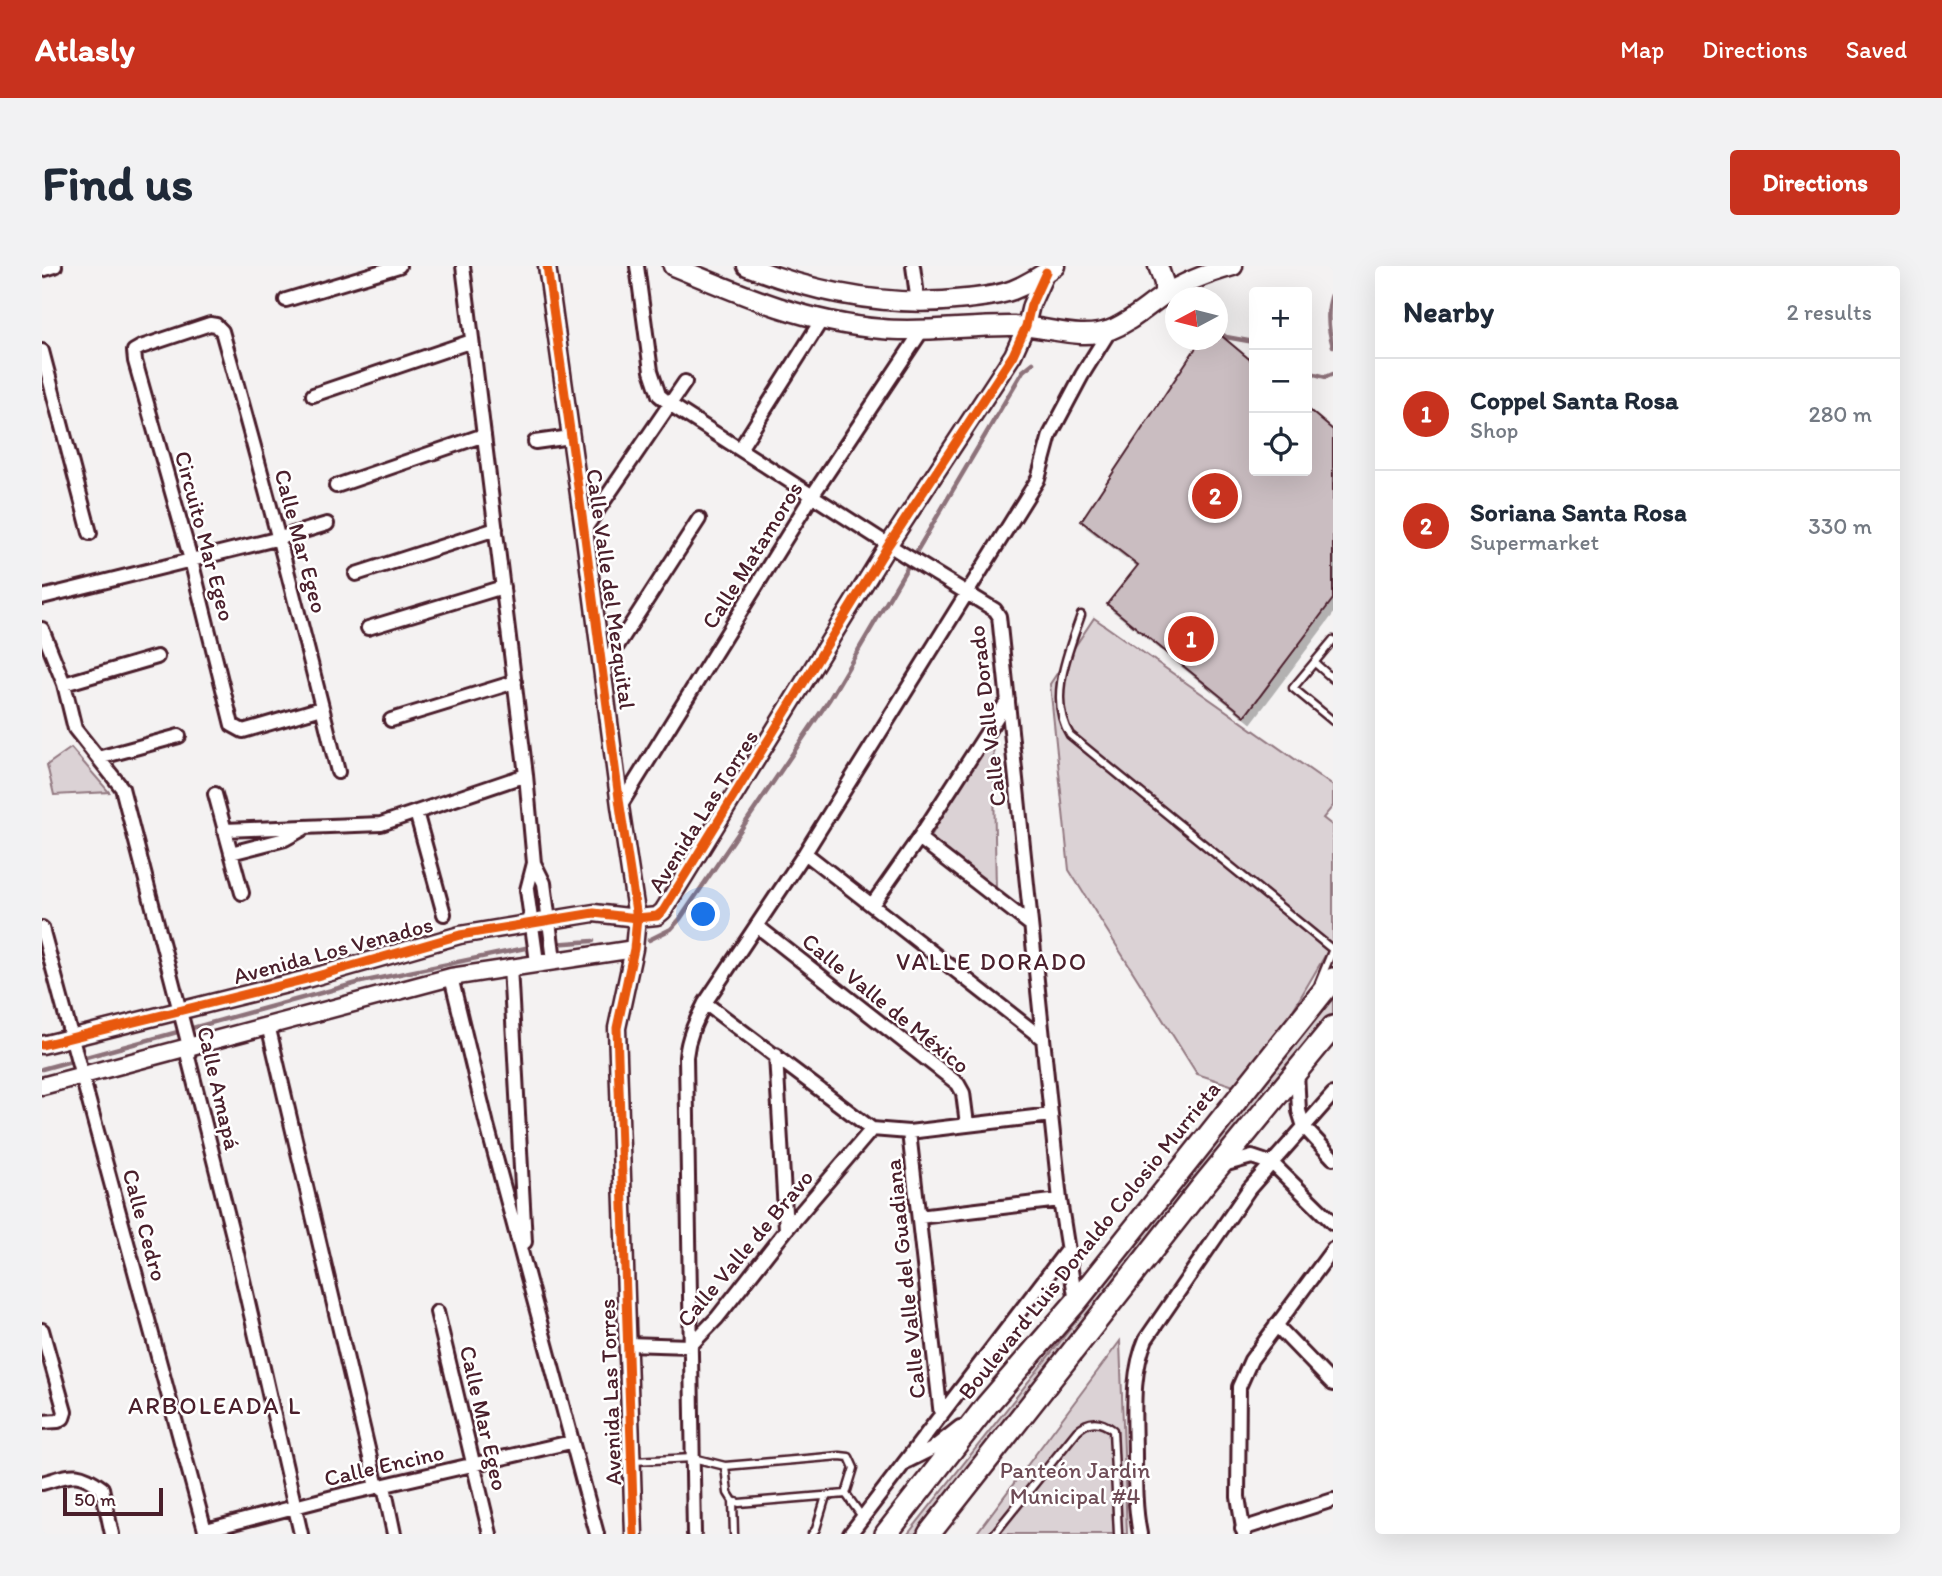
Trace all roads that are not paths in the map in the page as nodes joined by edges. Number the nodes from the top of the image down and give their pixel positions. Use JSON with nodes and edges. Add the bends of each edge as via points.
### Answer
{"nodes":[{"id":1,"x":55,"y":266,"type":"edge"},
{"id":2,"x":398,"y":266,"type":"edge"},
{"id":3,"x":463,"y":266,"type":"edge"},
{"id":4,"x":547,"y":266,"type":"edge"},
{"id":5,"x":637,"y":266,"type":"edge"},
{"id":6,"x":673,"y":266,"type":"edge"},
{"id":7,"x":747,"y":266,"type":"edge"},
{"id":8,"x":913,"y":266,"type":"edge"},
{"id":9,"x":1158,"y":266,"type":"edge"},
{"id":10,"x":1233,"y":266,"type":"edge"},
{"id":11,"x":1050,"y":269,"type":"edge"},
{"id":12,"x":42,"y":270,"type":"edge"},
{"id":13,"x":1164,"y":295,"type":"junction"},
{"id":14,"x":286,"y":300,"type":"dead end"},
{"id":15,"x":918,"y":303,"type":"junction"},
{"id":16,"x":821,"y":321,"type":"junction"},
{"id":17,"x":216,"y":325,"type":"joint"},
{"id":18,"x":1026,"y":326,"type":"junction"},
{"id":19,"x":923,"y":329,"type":"junction"},
{"id":20,"x":1110,"y":330,"type":"junction"},
{"id":21,"x":472,"y":341,"type":"junction"},
{"id":22,"x":42,"y":352,"type":"edge"},
{"id":23,"x":46,"y":380,"type":"edge"},
{"id":24,"x":685,"y":382,"type":"dead end"},
{"id":25,"x":313,"y":395,"type":"dead end"},
{"id":26,"x":671,"y":405,"type":"junction"},
{"id":27,"x":484,"y":435,"type":"junction"},
{"id":28,"x":571,"y":437,"type":"junction"},
{"id":29,"x":535,"y":442,"type":"dead end"},
{"id":30,"x":740,"y":449,"type":"junction"},
{"id":31,"x":336,"y":486,"type":"dead end"},
{"id":32,"x":813,"y":496,"type":"junction"},
{"id":33,"x":699,"y":519,"type":"dead end"},
{"id":34,"x":327,"y":524,"type":"dead end"},
{"id":35,"x":496,"y":529,"type":"junction"},
{"id":36,"x":584,"y":530,"type":"junction"},
{"id":37,"x":90,"y":533,"type":"dead end"},
{"id":38,"x":280,"y":538,"type":"junction"},
{"id":39,"x":896,"y":549,"type":"junction"},
{"id":40,"x":191,"y":559,"type":"junction"},
{"id":41,"x":356,"y":574,"type":"dead end"},
{"id":42,"x":503,"y":587,"type":"junction"},
{"id":43,"x":966,"y":593,"type":"junction"},
{"id":44,"x":42,"y":597,"type":"edge"},
{"id":45,"x":1081,"y":615,"type":"dead end"},
{"id":46,"x":368,"y":628,"type":"dead end"},
{"id":47,"x":42,"y":629,"type":"edge"},
{"id":48,"x":1333,"y":640,"type":"edge"},
{"id":49,"x":157,"y":657,"type":"dead end"},
{"id":50,"x":1315,"y":663,"type":"junction"},
{"id":51,"x":603,"y":668,"type":"junction"},
{"id":52,"x":1333,"y":680,"type":"edge"},
{"id":53,"x":515,"y":682,"type":"junction"},
{"id":54,"x":64,"y":684,"type":"junction"},
{"id":55,"x":1008,"y":700,"type":"junction"},
{"id":56,"x":322,"y":708,"type":"junction"},
{"id":57,"x":391,"y":720,"type":"dead end"},
{"id":58,"x":1333,"y":721,"type":"edge"},
{"id":59,"x":180,"y":737,"type":"dead end"},
{"id":60,"x":98,"y":758,"type":"junction"},
{"id":61,"x":338,"y":772,"type":"dead end"},
{"id":62,"x":526,"y":775,"type":"junction"},
{"id":63,"x":215,"y":794,"type":"dead end"},
{"id":64,"x":620,"y":806,"type":"junction"},
{"id":65,"x":416,"y":812,"type":"junction"},
{"id":66,"x":307,"y":827,"type":"junction"},
{"id":67,"x":224,"y":830,"type":"junction"},
{"id":68,"x":919,"y":838,"type":"junction"},
{"id":69,"x":230,"y":853,"type":"junction"},
{"id":70,"x":805,"y":853,"type":"junction"},
{"id":71,"x":534,"y":863,"type":"junction"},
{"id":72,"x":242,"y":893,"type":"dead end"},
{"id":73,"x":872,"y":905,"type":"junction"},
{"id":74,"x":444,"y":914,"type":"dead end"},
{"id":75,"x":637,"y":918,"type":"junction"},
{"id":76,"x":1031,"y":925,"type":"junction"},
{"id":77,"x":550,"y":926,"type":"junction"},
{"id":78,"x":757,"y":926,"type":"junction"},
{"id":79,"x":42,"y":928,"type":"edge"},
{"id":80,"x":532,"y":928,"type":"junction"},
{"id":81,"x":634,"y":949,"type":"junction"},
{"id":82,"x":1333,"y":950,"type":"edge"},
{"id":83,"x":553,"y":955,"type":"junction"},
{"id":84,"x":536,"y":956,"type":"junction"},
{"id":85,"x":510,"y":966,"type":"junction"},
{"id":86,"x":451,"y":977,"type":"junction"},
{"id":87,"x":1333,"y":979,"type":"edge"},
{"id":88,"x":705,"y":1003,"type":"junction"},
{"id":89,"x":1307,"y":1011,"type":"junction"},
{"id":90,"x":180,"y":1016,"type":"junction"},
{"id":91,"x":268,"y":1025,"type":"junction"},
{"id":92,"x":1333,"y":1027,"type":"edge"},
{"id":93,"x":1043,"y":1039,"type":"junction"},
{"id":94,"x":187,"y":1041,"type":"junction"},
{"id":95,"x":73,"y":1044,"type":"junction"},
{"id":96,"x":42,"y":1045,"type":"edge"},
{"id":97,"x":776,"y":1055,"type":"junction"},
{"id":98,"x":80,"y":1070,"type":"junction"},
{"id":99,"x":1297,"y":1072,"type":"junction"},
{"id":100,"x":42,"y":1086,"type":"edge"},
{"id":101,"x":1333,"y":1094,"type":"edge"},
{"id":102,"x":1051,"y":1115,"type":"junction"},
{"id":103,"x":967,"y":1124,"type":"junction"},
{"id":104,"x":1304,"y":1127,"type":"junction"},
{"id":105,"x":872,"y":1129,"type":"junction"},
{"id":106,"x":909,"y":1132,"type":"junction"},
{"id":107,"x":1333,"y":1158,"type":"edge"},
{"id":108,"x":1273,"y":1164,"type":"junction"},
{"id":109,"x":1217,"y":1167,"type":"junction"},
{"id":110,"x":1060,"y":1200,"type":"junction"},
{"id":111,"x":919,"y":1217,"type":"junction"},
{"id":112,"x":1333,"y":1223,"type":"edge"},
{"id":113,"x":786,"y":1230,"type":"junction"},
{"id":114,"x":1333,"y":1249,"type":"edge"},
{"id":115,"x":1067,"y":1250,"type":"junction"},
{"id":116,"x":526,"y":1271,"type":"junction"},
{"id":117,"x":1076,"y":1303,"type":"junction"},
{"id":118,"x":437,"y":1312,"type":"dead end"},
{"id":119,"x":1276,"y":1325,"type":"junction"},
{"id":120,"x":42,"y":1330,"type":"edge"},
{"id":121,"x":628,"y":1344,"type":"junction"},
{"id":122,"x":690,"y":1346,"type":"junction"},
{"id":123,"x":1333,"y":1384,"type":"edge"},
{"id":124,"x":987,"y":1405,"type":"junction"},
{"id":125,"x":941,"y":1416,"type":"junction"},
{"id":126,"x":42,"y":1422,"type":"edge"},
{"id":127,"x":571,"y":1442,"type":"junction"},
{"id":128,"x":693,"y":1458,"type":"junction"},
{"id":129,"x":632,"y":1461,"type":"junction"},
{"id":130,"x":905,"y":1463,"type":"junction"},
{"id":131,"x":474,"y":1466,"type":"junction"},
{"id":132,"x":725,"y":1466,"type":"junction"},
{"id":133,"x":42,"y":1483,"type":"edge"},
{"id":134,"x":380,"y":1487,"type":"junction"},
{"id":135,"x":846,"y":1494,"type":"junction"},
{"id":136,"x":826,"y":1496,"type":"junction"},
{"id":137,"x":1333,"y":1500,"type":"edge"},
{"id":138,"x":733,"y":1501,"type":"junction"},
{"id":139,"x":294,"y":1507,"type":"junction"},
{"id":140,"x":863,"y":1518,"type":"junction"},
{"id":141,"x":206,"y":1532,"type":"edge"},
{"id":142,"x":1243,"y":1532,"type":"edge"},
{"id":143,"x":112,"y":1534,"type":"edge"},
{"id":144,"x":301,"y":1534,"type":"edge"},
{"id":145,"x":394,"y":1534,"type":"edge"},
{"id":146,"x":491,"y":1534,"type":"edge"},
{"id":147,"x":597,"y":1534,"type":"edge"},
{"id":148,"x":634,"y":1534,"type":"edge"},
{"id":149,"x":694,"y":1534,"type":"edge"},
{"id":150,"x":734,"y":1534,"type":"edge"},
{"id":151,"x":812,"y":1534,"type":"edge"},
{"id":152,"x":850,"y":1534,"type":"edge"},
{"id":153,"x":886,"y":1534,"type":"edge"},
{"id":154,"x":929,"y":1534,"type":"edge"},
{"id":155,"x":994,"y":1534,"type":"edge"},
{"id":156,"x":1118,"y":1534,"type":"edge"},
{"id":157,"x":1140,"y":1534,"type":"edge"}],
"edges":[{"from":1,"to":12,"type":"street"},
{"from":2,"to":14,"type":"street"},
{"from":3,"to":21,"type":"street"},
{"from":4,"to":28,"type":"street","name":"Calle Valle del Mezquital"},
{"from":5,"to":26,"type":"street","name":"Calle Valle Dorado","via":[[653,379],[659,395]]},
{"from":6,"to":16,"type":"main road"},
{"from":7,"to":15,"type":"main road","via":[[849,296]]},
{"from":8,"to":15,"type":"street"},
{"from":9,"to":13,"type":"main road"},
{"from":10,"to":13,"type":"main road","via":[[1203,274]]},
{"from":11,"to":15,"type":"main road","via":[[1026,285],[996,295]]},
{"from":11,"to":18,"type":"street","name":"Avenida Las Torres","via":[[1031,305]]},
{"from":13,"to":20,"type":"main road"},
{"from":16,"to":19,"type":"main road"},
{"from":16,"to":30,"type":"street"},
{"from":17,"to":38,"type":"street","name":"Calle Mar Egeo","via":[[222,331]]},
{"from":17,"to":40,"type":"street","name":"Circuito Mar Egeo","via":[[134,351]]},
{"from":18,"to":19,"type":"main road"},
{"from":18,"to":20,"type":"main road","via":[[1082,334]]},
{"from":18,"to":39,"type":"street","name":"Avenida Las Torres"},
{"from":19,"to":32,"type":"street","name":"Calle Matamoros"},
{"from":20,"to":43,"type":"street","via":[[1050,435],[1038,479]]},
{"from":21,"to":25,"type":"street"},
{"from":21,"to":27,"type":"street"},
{"from":22,"to":23,"type":"street"},
{"from":23,"to":37,"type":"street"},
{"from":24,"to":26,"type":"street"},
{"from":26,"to":30,"type":"street","name":"Calle Valle Dorado"},
{"from":26,"to":36,"type":"street"},
{"from":27,"to":31,"type":"street"},
{"from":27,"to":35,"type":"street"},
{"from":28,"to":29,"type":"street"},
{"from":28,"to":36,"type":"street","name":"Calle Valle del Mezquital"},
{"from":30,"to":32,"type":"street","name":"Calle Valle Dorado"},
{"from":32,"to":39,"type":"street","name":"Calle Valle Dorado"},
{"from":32,"to":64,"type":"street","name":"Calle Matamoros"},
{"from":33,"to":51,"type":"street"},
{"from":34,"to":38,"type":"street"},
{"from":35,"to":41,"type":"street"},
{"from":35,"to":42,"type":"street"},
{"from":36,"to":51,"type":"street","name":"Calle Valle del Mezquital"},
{"from":38,"to":40,"type":"street"},
{"from":38,"to":56,"type":"street","name":"Calle Mar Egeo"},
{"from":39,"to":43,"type":"street","name":"Calle Valle Dorado"},
{"from":39,"to":75,"type":"street","name":"Avenida Las Torres","via":[[663,911]]},
{"from":40,"to":44,"type":"street"},
{"from":40,"to":56,"type":"street","name":"Circuito Mar Egeo","via":[[232,725],[243,731]]},
{"from":42,"to":46,"type":"street"},
{"from":42,"to":53,"type":"street"},
{"from":43,"to":55,"type":"street","name":"Calle Valle Dorado","via":[[999,616]]},
{"from":43,"to":70,"type":"street"},
{"from":45,"to":82,"type":"lane","via":[[1061,674],[1062,717],[1070,735]]},
{"from":47,"to":54,"type":"street","name":"Calle Amapá"},
{"from":48,"to":50,"type":"lane"},
{"from":49,"to":54,"type":"street"},
{"from":50,"to":52,"type":"lane"},
{"from":50,"to":58,"type":"lane","via":[[1293,688]]},
{"from":51,"to":64,"type":"street","name":"Calle Valle del Mezquital"},
{"from":53,"to":57,"type":"street"},
{"from":53,"to":62,"type":"street"},
{"from":54,"to":60,"type":"street","name":"Calle Amapá","via":[[75,729]]},
{"from":55,"to":68,"type":"street"},
{"from":55,"to":76,"type":"street","name":"Calle Valle Dorado"},
{"from":56,"to":61,"type":"street","name":"Calle Mar Egeo"},
{"from":59,"to":60,"type":"street"},
{"from":60,"to":90,"type":"street","name":"Calle Amapá","via":[[122,788]]},
{"from":62,"to":65,"type":"street"},
{"from":62,"to":71,"type":"street"},
{"from":63,"to":67,"type":"street"},
{"from":64,"to":75,"type":"street","name":"Calle Valle del Mezquital"},
{"from":65,"to":66,"type":"street","via":[[376,824]]},
{"from":65,"to":74,"type":"street"},
{"from":66,"to":67,"type":"street"},
{"from":66,"to":69,"type":"street","via":[[285,839]]},
{"from":67,"to":69,"type":"street"},
{"from":68,"to":73,"type":"street"},
{"from":68,"to":76,"type":"street"},
{"from":69,"to":72,"type":"street"},
{"from":70,"to":73,"type":"street"},
{"from":70,"to":78,"type":"street"},
{"from":71,"to":77,"type":"street","via":[[544,883]]},
{"from":71,"to":80,"type":"street","via":[[527,890]]},
{"from":73,"to":93,"type":"street"},
{"from":75,"to":77,"type":"street","name":"Avenida Los Venados","via":[[594,913]]},
{"from":75,"to":81,"type":"street","name":"Avenida Las Torres"},
{"from":76,"to":93,"type":"street","name":"Calle Valle Dorado"},
{"from":77,"to":80,"type":"street","name":"Avenida Los Venados"},
{"from":77,"to":83,"type":"street"},
{"from":78,"to":88,"type":"street"},
{"from":78,"to":103,"type":"street","name":"Calle Valle de México","via":[[958,1084]]},
{"from":79,"to":95,"type":"street","name":"Calle Cedro"},
{"from":80,"to":84,"type":"street"},
{"from":80,"to":90,"type":"street","name":"Avenida Los Venados","via":[[448,938]]},
{"from":81,"to":83,"type":"street"},
{"from":81,"to":121,"type":"street","name":"Avenida Las Torres","via":[[617,1028]]},
{"from":82,"to":89,"type":"lane"},
{"from":83,"to":84,"type":"street"},
{"from":84,"to":85,"type":"street"},
{"from":85,"to":86,"type":"street"},
{"from":85,"to":116,"type":"street"},
{"from":86,"to":91,"type":"street"},
{"from":86,"to":116,"type":"street"},
{"from":87,"to":89,"type":"highway","name":"Boulevard Luis Donaldo Colosio Murrieta"},
{"from":88,"to":97,"type":"street","name":"Calle Valle del Guadiana"},
{"from":88,"to":122,"type":"street","via":[[692,1028],[687,1057]]},
{"from":89,"to":117,"type":"highway","name":"Boulevard Luis Donaldo Colosio Murrieta"},
{"from":90,"to":94,"type":"street","name":"Calle Amapá"},
{"from":90,"to":95,"type":"street","name":"Avenida Los Venados"},
{"from":91,"to":94,"type":"street"},
{"from":91,"to":134,"type":"street"},
{"from":92,"to":99,"type":"highway"},
{"from":93,"to":102,"type":"street","name":"Calle Valle Dorado"},
{"from":94,"to":98,"type":"street"},
{"from":94,"to":139,"type":"street","name":"Calle Amapá"},
{"from":95,"to":96,"type":"street","name":"Avenida Los Venados"},
{"from":95,"to":98,"type":"street","name":"Calle Cedro"},
{"from":97,"to":105,"type":"street","name":"Calle Valle del Guadiana"},
{"from":97,"to":113,"type":"street"},
{"from":98,"to":100,"type":"street"},
{"from":98,"to":141,"type":"street","name":"Calle Cedro"},
{"from":99,"to":104,"type":"street"},
{"from":99,"to":109,"type":"highway"},
{"from":101,"to":104,"type":"street"},
{"from":102,"to":103,"type":"street"},
{"from":102,"to":110,"type":"street","name":"Calle Valle Dorado"},
{"from":103,"to":106,"type":"street"},
{"from":104,"to":107,"type":"street"},
{"from":104,"to":108,"type":"street"},
{"from":105,"to":106,"type":"street","name":"Calle Valle del Guadiana"},
{"from":105,"to":113,"type":"street","name":"Calle Valle de Bravo"},
{"from":106,"to":111,"type":"street","name":"Calle Valle del Guadiana"},
{"from":108,"to":109,"type":"street","via":[[1252,1157]]},
{"from":108,"to":112,"type":"street"},
{"from":108,"to":157,"type":"street","via":[[1249,1189],[1157,1321],[1139,1357],[1134,1397]]},
{"from":109,"to":154,"type":"highway"},
{"from":110,"to":111,"type":"street"},
{"from":110,"to":115,"type":"street","name":"Calle Valle Dorado"},
{"from":111,"to":125,"type":"street","name":"Calle Valle del Guadiana"},
{"from":113,"to":122,"type":"street","name":"Calle Valle de Bravo"},
{"from":114,"to":119,"type":"street"},
{"from":115,"to":117,"type":"street","name":"Calle Valle Dorado"},
{"from":115,"to":125,"type":"street"},
{"from":116,"to":127,"type":"street"},
{"from":117,"to":124,"type":"highway","name":"Boulevard Luis Donaldo Colosio Murrieta"},
{"from":118,"to":131,"type":"street","name":"Calle Mar Egeo"},
{"from":119,"to":123,"type":"street"},
{"from":119,"to":142,"type":"street","via":[[1251,1360],[1239,1387],[1238,1497]]},
{"from":120,"to":126,"type":"street","via":[[65,1412],[63,1418]]},
{"from":121,"to":122,"type":"street","name":"Calle Valle de Bravo"},
{"from":121,"to":129,"type":"street","name":"Avenida Las Torres"},
{"from":122,"to":128,"type":"street"},
{"from":124,"to":130,"type":"street","via":[[950,1436]]},
{"from":124,"to":153,"type":"highway","name":"Boulevard Luis Donaldo Colosio Murrieta"},
{"from":125,"to":130,"type":"street"},
{"from":127,"to":131,"type":"street","name":"Calle Encino"},
{"from":127,"to":147,"type":"street"},
{"from":128,"to":129,"type":"lane"},
{"from":128,"to":132,"type":"lane"},
{"from":128,"to":149,"type":"street"},
{"from":129,"to":148,"type":"street","name":"Avenida Las Torres"},
{"from":130,"to":140,"type":"street"},
{"from":131,"to":134,"type":"street","name":"Calle Encino"},
{"from":131,"to":146,"type":"street","name":"Calle Mar Egeo"},
{"from":132,"to":135,"type":"lane","via":[[849,1457],[854,1468]]},
{"from":132,"to":138,"type":"lane"},
{"from":133,"to":143,"type":"street","via":[[85,1476],[102,1488]]},
{"from":134,"to":139,"type":"street","name":"Calle Encino"},
{"from":134,"to":145,"type":"street"},
{"from":135,"to":136,"type":"lane"},
{"from":135,"to":140,"type":"lane"},
{"from":136,"to":138,"type":"lane"},
{"from":136,"to":151,"type":"lane"},
{"from":137,"to":142,"type":"street"},
{"from":138,"to":150,"type":"lane"},
{"from":139,"to":141,"type":"street","name":"Calle Encino"},
{"from":139,"to":144,"type":"street","name":"Calle Amapá"},
{"from":140,"to":152,"type":"street"},
{"from":155,"to":156,"type":"lane","via":[[1077,1432],[1093,1422],[1113,1430]]}]}
